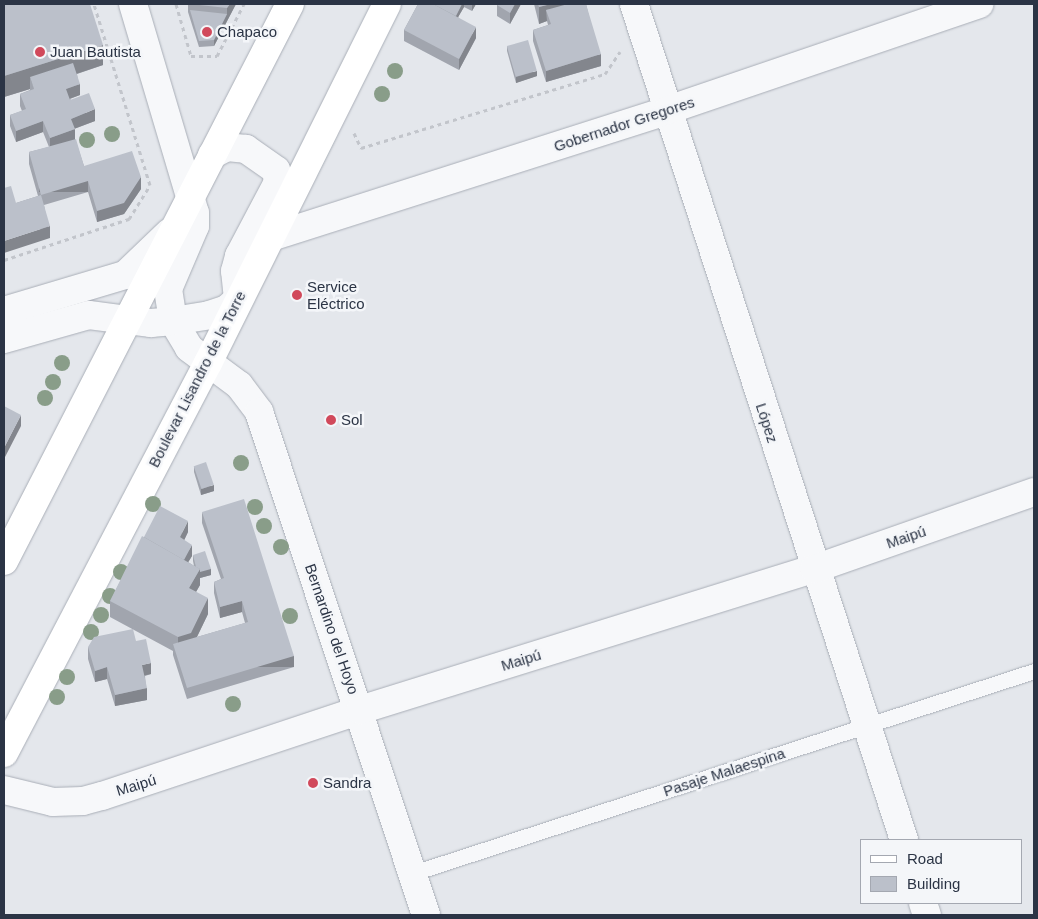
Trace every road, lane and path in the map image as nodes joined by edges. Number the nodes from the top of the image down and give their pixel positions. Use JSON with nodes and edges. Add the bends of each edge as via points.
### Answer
{"nodes":[{"id":1,"x":94,"y":4,"type":"edge"},
{"id":2,"x":133,"y":4,"type":"edge"},
{"id":3,"x":176,"y":4,"type":"edge"},
{"id":4,"x":244,"y":4,"type":"edge"},
{"id":5,"x":290,"y":4,"type":"edge"},
{"id":6,"x":387,"y":4,"type":"edge"},
{"id":7,"x":634,"y":4,"type":"edge"},
{"id":8,"x":978,"y":4,"type":"edge"},
{"id":9,"x":617,"y":44,"type":"dead end"},
{"id":10,"x":668,"y":110,"type":"junction"},
{"id":11,"x":353,"y":131,"type":"dead end"},
{"id":12,"x":212,"y":155,"type":"junction"},
{"id":13,"x":191,"y":197,"type":"junction"},
{"id":14,"x":177,"y":224,"type":"junction"},
{"id":15,"x":268,"y":238,"type":"junction"},
{"id":16,"x":4,"y":260,"type":"edge"},
{"id":17,"x":238,"y":299,"type":"junction"},
{"id":18,"x":4,"y":312,"type":"edge"},
{"id":19,"x":128,"y":319,"type":"junction"},
{"id":20,"x":173,"y":322,"type":"junction"},
{"id":21,"x":4,"y":339,"type":"edge"},
{"id":22,"x":208,"y":363,"type":"junction"},
{"id":23,"x":1034,"y":492,"type":"edge"},
{"id":24,"x":4,"y":560,"type":"edge"},
{"id":25,"x":814,"y":569,"type":"junction"},
{"id":26,"x":1034,"y":671,"type":"edge"},
{"id":27,"x":360,"y":710,"type":"junction"},
{"id":28,"x":869,"y":725,"type":"junction"},
{"id":29,"x":4,"y":753,"type":"edge"},
{"id":30,"x":4,"y":790,"type":"edge"},
{"id":31,"x":904,"y":839,"type":"edge"},
{"id":32,"x":413,"y":873,"type":"junction"},
{"id":33,"x":426,"y":915,"type":"edge"}],
"edges":[{"from":1,"to":16,"type":"path","via":[[150,185],[129,219]]},
{"from":2,"to":13,"type":"street"},
{"from":3,"to":4,"type":"path","via":[[192,56],[216,56]]},
{"from":5,"to":12,"type":"street"},
{"from":6,"to":15,"type":"street","name":"Boulevar Lisandro de la Torre"},
{"from":7,"to":10,"type":"street","name":"López"},
{"from":8,"to":10,"type":"street","name":"Gobernador Gregores"},
{"from":9,"to":11,"type":"path","via":[[620,52],[605,74],[361,148]]},
{"from":10,"to":15,"type":"street","name":"Gobernador Gregores"},
{"from":10,"to":25,"type":"street","name":"López"},
{"from":12,"to":13,"type":"street"},
{"from":12,"to":17,"type":"street","via":[[227,147],[246,149],[276,170],[278,182],[235,272]]},
{"from":13,"to":14,"type":"street"},
{"from":13,"to":20,"type":"street","via":[[195,226],[168,289]]},
{"from":14,"to":18,"type":"street","via":[[125,275]]},
{"from":14,"to":19,"type":"street"},
{"from":15,"to":17,"type":"street","name":"Boulevar Lisandro de la Torre"},
{"from":17,"to":20,"type":"street","via":[[227,309]]},
{"from":17,"to":22,"type":"street","name":"Boulevar Lisandro de la Torre"},
{"from":19,"to":20,"type":"street"},
{"from":19,"to":21,"type":"street","via":[[89,316]]},
{"from":19,"to":24,"type":"street"},
{"from":20,"to":22,"type":"street","name":"Bernardino del Hoyo","via":[[189,348]]},
{"from":22,"to":27,"type":"street","name":"Bernardino del Hoyo","via":[[238,385],[259,412]]},
{"from":22,"to":29,"type":"street","name":"Boulevar Lisandro de la Torre"},
{"from":23,"to":25,"type":"street","name":"Maipú"},
{"from":25,"to":27,"type":"street","name":"Maipú"},
{"from":25,"to":28,"type":"street","name":"López"},
{"from":26,"to":28,"type":"lane","name":"Pasaje Malaespina"},
{"from":27,"to":30,"type":"street","name":"Maipú","via":[[198,766],[83,801],[53,802]]},
{"from":27,"to":32,"type":"street","name":"Bernardino del Hoyo"},
{"from":28,"to":31,"type":"street","name":"López"},
{"from":28,"to":32,"type":"lane","name":"Pasaje Malaespina"},
{"from":32,"to":33,"type":"street","name":"Bernardino del Hoyo"}]}
